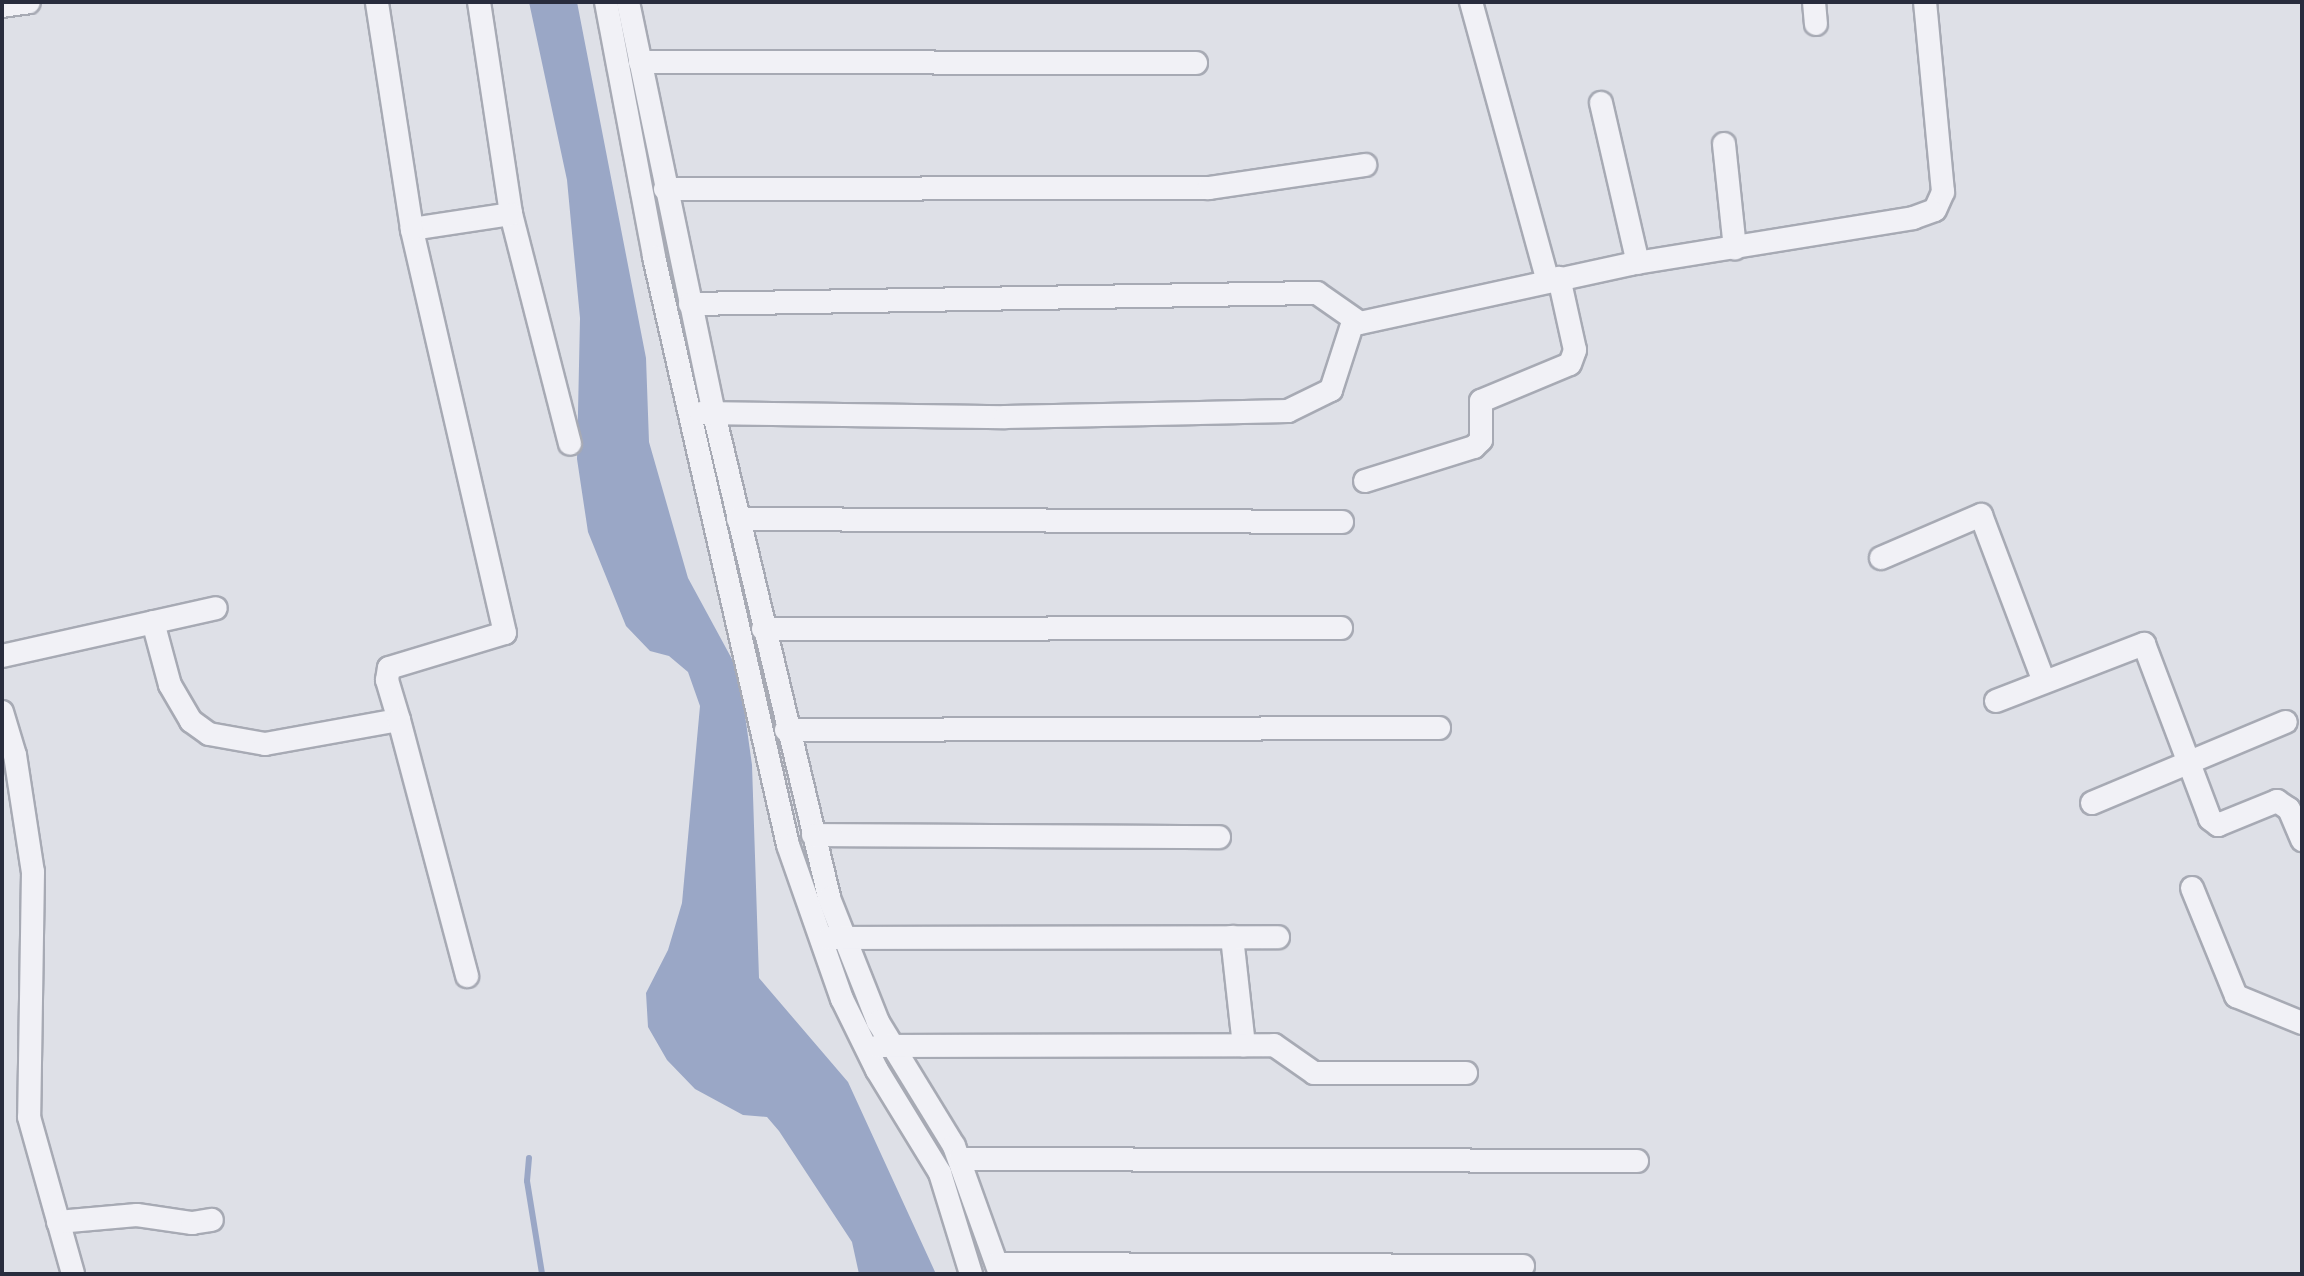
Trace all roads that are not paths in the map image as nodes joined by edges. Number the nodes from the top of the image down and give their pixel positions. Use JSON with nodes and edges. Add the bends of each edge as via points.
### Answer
{"nodes":[{"id":1,"x":29,"y":2,"type":"edge"},
{"id":2,"x":377,"y":2,"type":"edge"},
{"id":3,"x":479,"y":2,"type":"edge"},
{"id":4,"x":606,"y":2,"type":"edge"},
{"id":5,"x":628,"y":2,"type":"edge"},
{"id":6,"x":1471,"y":2,"type":"edge"},
{"id":7,"x":1925,"y":2,"type":"edge"},
{"id":8,"x":2,"y":6,"type":"edge"},
{"id":9,"x":640,"y":62,"type":"junction"},
{"id":10,"x":1196,"y":63,"type":"dead end"},
{"id":11,"x":1601,"y":103,"type":"dead end"},
{"id":12,"x":1724,"y":144,"type":"dead end"},
{"id":13,"x":1365,"y":165,"type":"dead end"},
{"id":14,"x":665,"y":189,"type":"junction"},
{"id":15,"x":511,"y":214,"type":"junction"},
{"id":16,"x":412,"y":229,"type":"junction"},
{"id":17,"x":1735,"y":248,"type":"junction"},
{"id":18,"x":1638,"y":263,"type":"junction"},
{"id":19,"x":1553,"y":279,"type":"junction"},
{"id":20,"x":690,"y":304,"type":"junction"},
{"id":21,"x":1353,"y":322,"type":"junction"},
{"id":22,"x":688,"y":413,"type":"junction"},
{"id":23,"x":714,"y":414,"type":"junction"},
{"id":24,"x":570,"y":444,"type":"dead end"},
{"id":25,"x":1365,"y":481,"type":"dead end"},
{"id":26,"x":738,"y":519,"type":"junction"},
{"id":27,"x":1342,"y":522,"type":"dead end"},
{"id":28,"x":1881,"y":558,"type":"dead end"},
{"id":29,"x":216,"y":608,"type":"dead end"},
{"id":30,"x":153,"y":622,"type":"junction"},
{"id":31,"x":1341,"y":628,"type":"dead end"},
{"id":32,"x":763,"y":629,"type":"junction"},
{"id":33,"x":2,"y":656,"type":"edge"},
{"id":34,"x":2044,"y":682,"type":"junction"},
{"id":35,"x":1996,"y":701,"type":"dead end"},
{"id":36,"x":2,"y":712,"type":"edge"},
{"id":37,"x":399,"y":720,"type":"junction"},
{"id":38,"x":2286,"y":722,"type":"dead end"},
{"id":39,"x":1439,"y":728,"type":"dead end"},
{"id":40,"x":786,"y":730,"type":"junction"},
{"id":41,"x":2186,"y":764,"type":"junction"},
{"id":42,"x":2092,"y":803,"type":"dead end"},
{"id":43,"x":813,"y":835,"type":"junction"},
{"id":44,"x":1219,"y":837,"type":"dead end"},
{"id":45,"x":2302,"y":840,"type":"edge"},
{"id":46,"x":2192,"y":888,"type":"dead end"},
{"id":47,"x":1232,"y":937,"type":"junction"},
{"id":48,"x":1278,"y":937,"type":"dead end"},
{"id":49,"x":842,"y":938,"type":"junction"},
{"id":50,"x":820,"y":939,"type":"junction"},
{"id":51,"x":467,"y":976,"type":"dead end"},
{"id":52,"x":2302,"y":1023,"type":"edge"},
{"id":53,"x":891,"y":1045,"type":"junction"},
{"id":54,"x":1244,"y":1045,"type":"junction"},
{"id":55,"x":865,"y":1046,"type":"junction"},
{"id":56,"x":1466,"y":1073,"type":"dead end"},
{"id":57,"x":960,"y":1159,"type":"junction"},
{"id":58,"x":1637,"y":1161,"type":"dead end"},
{"id":59,"x":212,"y":1220,"type":"dead end"},
{"id":60,"x":58,"y":1222,"type":"junction"},
{"id":61,"x":1523,"y":1266,"type":"dead end"},
{"id":62,"x":998,"y":1269,"type":"edge"},
{"id":63,"x":73,"y":1274,"type":"edge"},
{"id":64,"x":971,"y":1274,"type":"edge"}],
"edges":[{"from":1,"to":8,"type":"street"},
{"from":2,"to":16,"type":"street"},
{"from":3,"to":15,"type":"street"},
{"from":4,"to":22,"type":"street"},
{"from":5,"to":9,"type":"street"},
{"from":6,"to":19,"type":"street"},
{"from":7,"to":17,"type":"street","via":[[1943,192],[1935,210],[1866,229]]},
{"from":9,"to":10,"type":"street"},
{"from":9,"to":14,"type":"street"},
{"from":11,"to":18,"type":"street"},
{"from":12,"to":17,"type":"street"},
{"from":13,"to":14,"type":"street","via":[[1209,188]]},
{"from":14,"to":20,"type":"street"},
{"from":15,"to":16,"type":"street"},
{"from":15,"to":24,"type":"street"},
{"from":16,"to":37,"type":"street","via":[[505,633],[389,668],[387,680]]},
{"from":17,"to":18,"type":"street"},
{"from":18,"to":19,"type":"street"},
{"from":19,"to":21,"type":"street"},
{"from":19,"to":25,"type":"street","via":[[1575,350],[1570,364],[1481,401],[1481,440],[1474,447]]},
{"from":20,"to":21,"type":"street","via":[[1317,293],[1331,299]]},
{"from":20,"to":23,"type":"street"},
{"from":21,"to":23,"type":"street","via":[[1331,390],[1288,411],[1005,417]]},
{"from":22,"to":23,"type":"street"},
{"from":22,"to":50,"type":"street","via":[[788,845]]},
{"from":23,"to":26,"type":"street"},
{"from":26,"to":27,"type":"street"},
{"from":26,"to":32,"type":"street"},
{"from":28,"to":34,"type":"street","via":[[1981,515]]},
{"from":29,"to":30,"type":"street"},
{"from":30,"to":33,"type":"street"},
{"from":30,"to":37,"type":"street","via":[[180,706],[209,734],[292,743]]},
{"from":31,"to":32,"type":"street"},
{"from":32,"to":40,"type":"street"},
{"from":34,"to":35,"type":"street"},
{"from":34,"to":41,"type":"street","via":[[2144,644]]},
{"from":36,"to":60,"type":"street","via":[[15,755],[33,872],[29,1117]]},
{"from":37,"to":51,"type":"street"},
{"from":38,"to":41,"type":"street"},
{"from":39,"to":40,"type":"street"},
{"from":40,"to":43,"type":"street"},
{"from":41,"to":42,"type":"street"},
{"from":41,"to":45,"type":"street","via":[[2213,824],[2277,801],[2289,809]]},
{"from":43,"to":44,"type":"street"},
{"from":43,"to":49,"type":"street"},
{"from":46,"to":52,"type":"street","via":[[2236,996]]},
{"from":47,"to":48,"type":"street"},
{"from":47,"to":49,"type":"street"},
{"from":47,"to":54,"type":"street"},
{"from":49,"to":50,"type":"street"},
{"from":49,"to":53,"type":"street"},
{"from":50,"to":55,"type":"street"},
{"from":53,"to":54,"type":"street"},
{"from":53,"to":55,"type":"street"},
{"from":53,"to":57,"type":"street"},
{"from":54,"to":56,"type":"street","via":[[1281,1047],[1314,1073]]},
{"from":55,"to":64,"type":"street","via":[[940,1173]]},
{"from":57,"to":58,"type":"street"},
{"from":57,"to":62,"type":"street"},
{"from":59,"to":60,"type":"street","via":[[192,1223],[137,1215]]},
{"from":60,"to":63,"type":"street"},
{"from":61,"to":62,"type":"street"}]}
